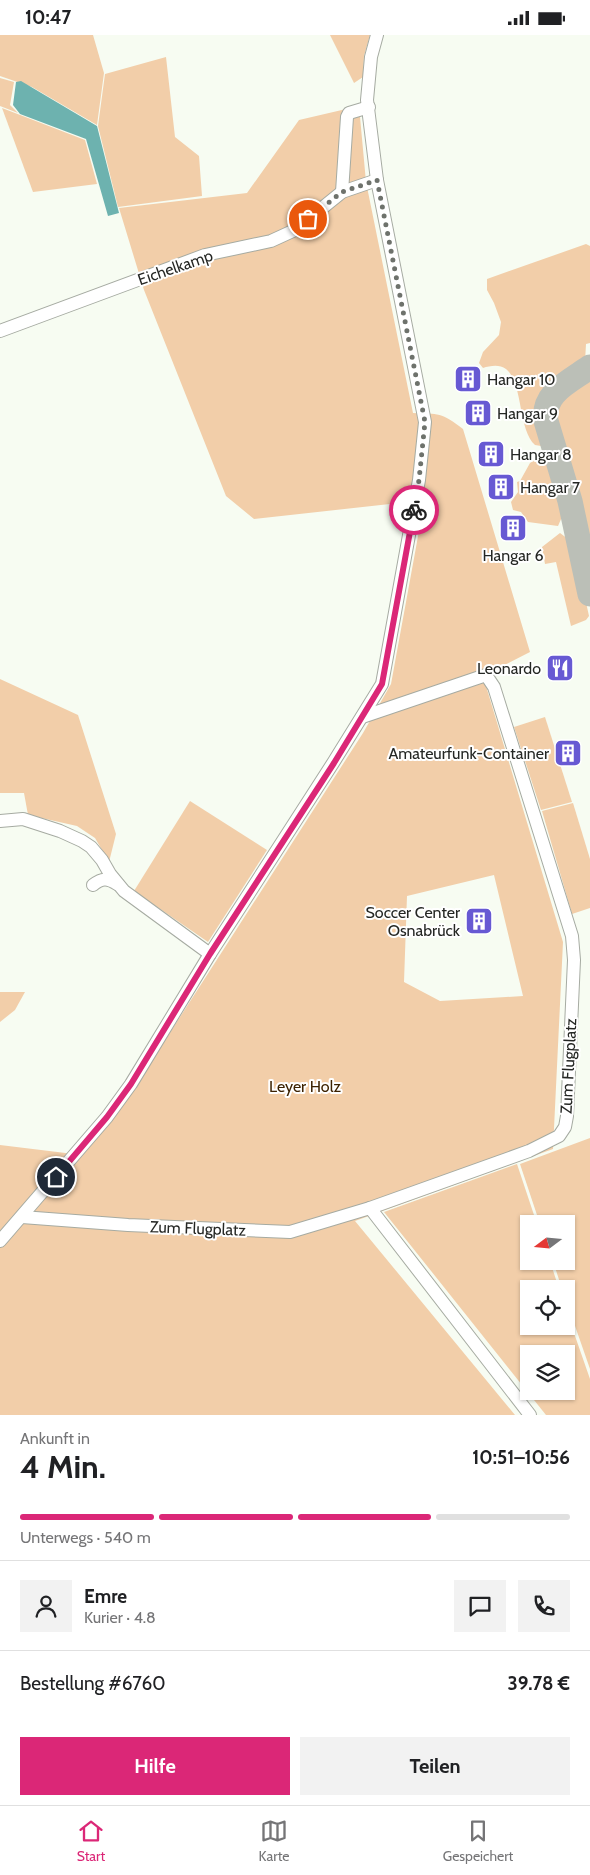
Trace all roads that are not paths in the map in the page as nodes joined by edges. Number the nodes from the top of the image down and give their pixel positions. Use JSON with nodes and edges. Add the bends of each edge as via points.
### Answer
{"nodes":[{"id":1,"x":377,"y":35,"type":"edge"},
{"id":2,"x":369,"y":107,"type":"junction"},
{"id":3,"x":377,"y":180,"type":"junction"},
{"id":4,"x":342,"y":192,"type":"junction"},
{"id":5,"x":0,"y":331,"type":"edge"},
{"id":6,"x":362,"y":717,"type":"junction"},
{"id":7,"x":0,"y":821,"type":"edge"},
{"id":8,"x":117,"y":884,"type":"junction"},
{"id":9,"x":93,"y":885,"type":"dead end"},
{"id":10,"x":210,"y":954,"type":"junction"},
{"id":11,"x":370,"y":1208,"type":"junction"},
{"id":12,"x":22,"y":1217,"type":"junction"},
{"id":13,"x":0,"y":1241,"type":"edge"},
{"id":14,"x":530,"y":1415,"type":"edge"}],
"edges":[{"from":1,"to":2,"type":"street","via":[[371,57]]},
{"from":2,"to":3,"type":"street"},
{"from":2,"to":4,"type":"street","via":[[346,117]]},
{"from":3,"to":4,"type":"street","name":"Eichelkamp"},
{"from":3,"to":6,"type":"street","via":[[425,422],[419,480],[382,684]]},
{"from":4,"to":5,"type":"street","name":"Eichelkamp","via":[[295,230],[271,241],[205,255]]},
{"from":6,"to":10,"type":"street"},
{"from":6,"to":11,"type":"street","name":"Zum Flugplatz","via":[[486,675],[494,687],[572,936],[574,960],[567,1116],[559,1137],[529,1151]]},
{"from":7,"to":8,"type":"street","via":[[23,819],[75,837],[91,847]]},
{"from":8,"to":9,"type":"street","via":[[109,879]]},
{"from":8,"to":10,"type":"street"},
{"from":10,"to":12,"type":"street","via":[[131,1084]]},
{"from":11,"to":12,"type":"street","name":"Zum Flugplatz","via":[[290,1232]]},
{"from":11,"to":14,"type":"street"},
{"from":12,"to":13,"type":"street"}]}
